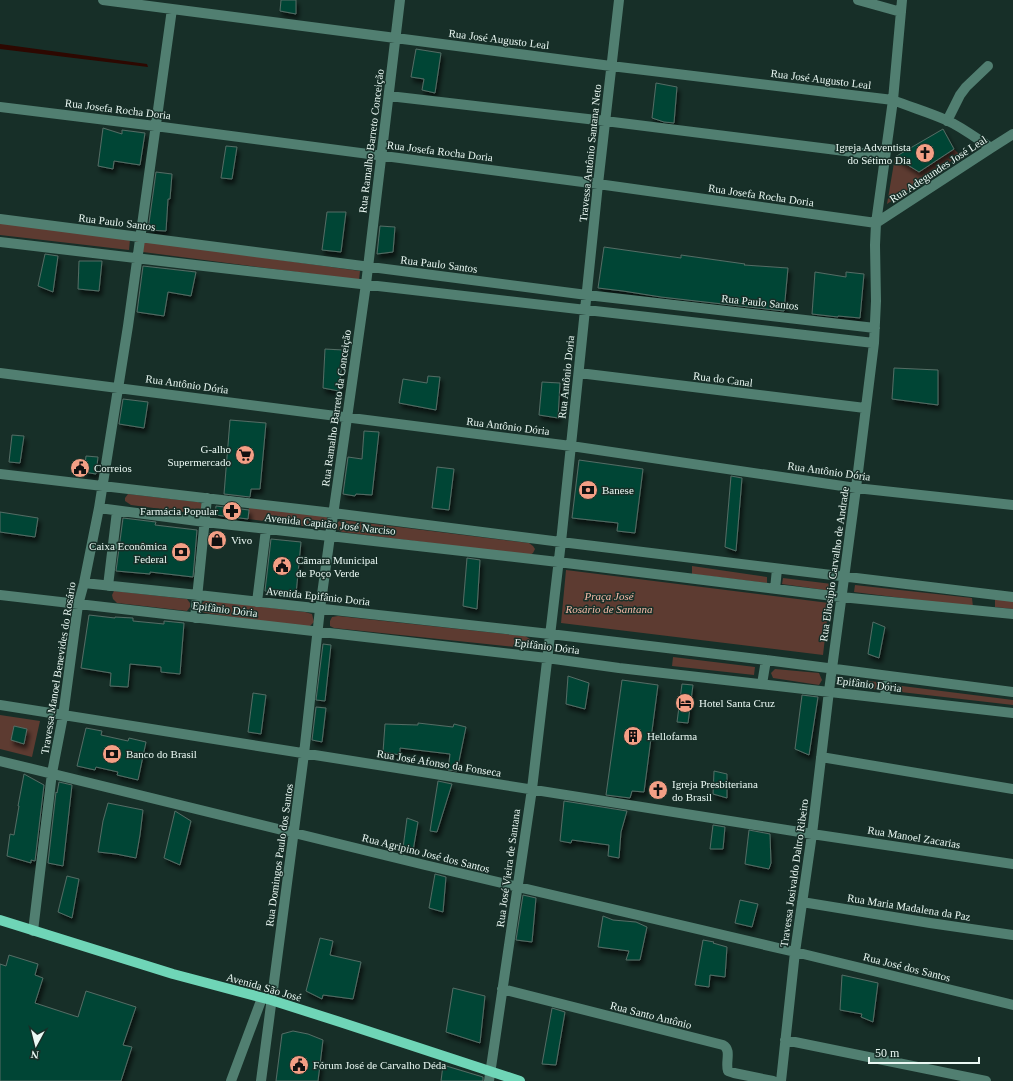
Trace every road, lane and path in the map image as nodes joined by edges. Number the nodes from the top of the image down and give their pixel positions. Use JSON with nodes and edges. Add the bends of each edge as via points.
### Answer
{"nodes":[{"id":1,"x":103,"y":0,"type":"edge"},
{"id":2,"x":400,"y":0,"type":"edge"},
{"id":3,"x":619,"y":0,"type":"edge"},
{"id":4,"x":858,"y":0,"type":"edge"},
{"id":5,"x":902,"y":0,"type":"edge"},
{"id":6,"x":172,"y":9,"type":"junction"},
{"id":7,"x":901,"y":12,"type":"junction"},
{"id":8,"x":396,"y":37,"type":"junction"},
{"id":9,"x":611,"y":66,"type":"junction"},
{"id":10,"x":988,"y":66,"type":"dead end"},
{"id":11,"x":388,"y":96,"type":"junction"},
{"id":12,"x":893,"y":100,"type":"junction"},
{"id":13,"x":0,"y":107,"type":"edge"},
{"id":14,"x":605,"y":121,"type":"junction"},
{"id":15,"x":947,"y":121,"type":"junction"},
{"id":16,"x":155,"y":126,"type":"junction"},
{"id":17,"x":1013,"y":134,"type":"edge"},
{"id":18,"x":991,"y":148,"type":"junction"},
{"id":19,"x":381,"y":156,"type":"junction"},
{"id":20,"x":885,"y":156,"type":"junction"},
{"id":21,"x":598,"y":184,"type":"junction"},
{"id":22,"x":0,"y":219,"type":"edge"},
{"id":23,"x":876,"y":223,"type":"junction"},
{"id":24,"x":140,"y":237,"type":"junction"},
{"id":25,"x":0,"y":242,"type":"edge"},
{"id":26,"x":138,"y":259,"type":"junction"},
{"id":27,"x":368,"y":267,"type":"junction"},
{"id":28,"x":366,"y":284,"type":"junction"},
{"id":29,"x":587,"y":295,"type":"junction"},
{"id":30,"x":586,"y":309,"type":"junction"},
{"id":31,"x":875,"y":328,"type":"junction"},
{"id":32,"x":874,"y":343,"type":"junction"},
{"id":33,"x":0,"y":373,"type":"edge"},
{"id":34,"x":579,"y":373,"type":"junction"},
{"id":35,"x":118,"y":387,"type":"junction"},
{"id":36,"x":865,"y":408,"type":"junction"},
{"id":37,"x":348,"y":418,"type":"junction"},
{"id":38,"x":571,"y":446,"type":"junction"},
{"id":39,"x":0,"y":474,"type":"edge"},
{"id":40,"x":103,"y":486,"type":"junction"},
{"id":41,"x":856,"y":488,"type":"junction"},
{"id":42,"x":207,"y":498,"type":"junction"},
{"id":43,"x":1013,"y":505,"type":"edge"},
{"id":44,"x":99,"y":508,"type":"junction"},
{"id":45,"x":117,"y":511,"type":"junction"},
{"id":46,"x":333,"y":513,"type":"junction"},
{"id":47,"x":205,"y":522,"type":"junction"},
{"id":48,"x":266,"y":529,"type":"junction"},
{"id":49,"x":330,"y":536,"type":"junction"},
{"id":50,"x":561,"y":542,"type":"junction"},
{"id":51,"x":558,"y":562,"type":"junction"},
{"id":52,"x":777,"y":569,"type":"junction"},
{"id":53,"x":845,"y":577,"type":"junction"},
{"id":54,"x":84,"y":583,"type":"junction"},
{"id":55,"x":108,"y":586,"type":"junction"},
{"id":56,"x":775,"y":589,"type":"junction"},
{"id":57,"x":985,"y":594,"type":"junction"},
{"id":58,"x":0,"y":595,"type":"edge"},
{"id":59,"x":198,"y":595,"type":"junction"},
{"id":60,"x":841,"y":597,"type":"junction"},
{"id":61,"x":1013,"y":597,"type":"edge"},
{"id":62,"x":257,"y":602,"type":"junction"},
{"id":63,"x":78,"y":605,"type":"junction"},
{"id":64,"x":320,"y":609,"type":"junction"},
{"id":65,"x":983,"y":611,"type":"junction"},
{"id":66,"x":1013,"y":614,"type":"edge"},
{"id":67,"x":195,"y":618,"type":"junction"},
{"id":68,"x":318,"y":632,"type":"junction"},
{"id":69,"x":550,"y":634,"type":"junction"},
{"id":70,"x":547,"y":658,"type":"junction"},
{"id":71,"x":766,"y":660,"type":"junction"},
{"id":72,"x":832,"y":669,"type":"junction"},
{"id":73,"x":888,"y":677,"type":"junction"},
{"id":74,"x":762,"y":684,"type":"junction"},
{"id":75,"x":829,"y":691,"type":"junction"},
{"id":76,"x":1013,"y":692,"type":"edge"},
{"id":77,"x":885,"y":698,"type":"junction"},
{"id":78,"x":0,"y":706,"type":"edge"},
{"id":79,"x":1013,"y":713,"type":"edge"},
{"id":80,"x":63,"y":716,"type":"junction"},
{"id":81,"x":304,"y":754,"type":"junction"},
{"id":82,"x":821,"y":757,"type":"junction"},
{"id":83,"x":0,"y":761,"type":"edge"},
{"id":84,"x":52,"y":774,"type":"junction"},
{"id":85,"x":532,"y":789,"type":"junction"},
{"id":86,"x":1013,"y":789,"type":"edge"},
{"id":87,"x":294,"y":832,"type":"junction"},
{"id":88,"x":812,"y":834,"type":"junction"},
{"id":89,"x":1013,"y":864,"type":"edge"},
{"id":90,"x":517,"y":888,"type":"junction"},
{"id":91,"x":802,"y":902,"type":"junction"},
{"id":92,"x":0,"y":920,"type":"edge"},
{"id":93,"x":33,"y":931,"type":"junction"},
{"id":94,"x":1013,"y":935,"type":"edge"},
{"id":95,"x":795,"y":952,"type":"junction"},
{"id":96,"x":502,"y":989,"type":"junction"},
{"id":97,"x":266,"y":999,"type":"junction"},
{"id":98,"x":1013,"y":1005,"type":"edge"},
{"id":99,"x":785,"y":1040,"type":"junction"},
{"id":100,"x":489,"y":1076,"type":"edge"},
{"id":101,"x":231,"y":1081,"type":"edge"},
{"id":102,"x":261,"y":1081,"type":"edge"},
{"id":103,"x":520,"y":1081,"type":"edge"},
{"id":104,"x":773,"y":1081,"type":"edge"},
{"id":105,"x":780,"y":1081,"type":"edge"},
{"id":106,"x":986,"y":1081,"type":"edge"}],
"edges":[{"from":1,"to":6,"type":"street","name":"Rua José Augusto Leal"},
{"from":2,"to":8,"type":"street","name":"Rua Ramalho Barreto Conceição"},
{"from":3,"to":9,"type":"street","name":"Travessa Antônio Santana Neto"},
{"from":4,"to":7,"type":"street"},
{"from":5,"to":7,"type":"street","name":"Rua Eliosipio Carvalho de Andrade"},
{"from":6,"to":8,"type":"street","name":"Rua José Augusto Leal"},
{"from":6,"to":16,"type":"street","name":"Travessa Manoel Benevides do Rosário"},
{"from":7,"to":12,"type":"street","name":"Rua Eliosipio Carvalho de Andrade"},
{"from":8,"to":9,"type":"street","name":"Rua José Augusto Leal"},
{"from":8,"to":11,"type":"street","name":"Rua Ramalho Barreto Conceição"},
{"from":9,"to":12,"type":"street","name":"Rua José Augusto Leal"},
{"from":9,"to":14,"type":"street","name":"Travessa Antônio Santana Neto"},
{"from":10,"to":15,"type":"street","via":[[960,95]]},
{"from":11,"to":14,"type":"street"},
{"from":11,"to":19,"type":"street","name":"Rua Ramalho Barreto Conceição"},
{"from":12,"to":15,"type":"street","name":"Rua José Augusto Leal"},
{"from":12,"to":20,"type":"street","name":"Rua Eliosipio Carvalho de Andrade"},
{"from":13,"to":16,"type":"street","name":"Rua Josefa Rocha Doria"},
{"from":14,"to":20,"type":"street"},
{"from":14,"to":21,"type":"street","name":"Travessa Antônio Santana Neto"},
{"from":15,"to":18,"type":"street","name":"Rua José Augusto Leal"},
{"from":16,"to":19,"type":"street","name":"Rua Josefa Rocha Doria"},
{"from":16,"to":24,"type":"street","name":"Travessa Manoel Benevides do Rosário"},
{"from":17,"to":18,"type":"street","name":"Rua Adegundes José Leal"},
{"from":18,"to":23,"type":"street","name":"Rua Adegundes José Leal"},
{"from":19,"to":21,"type":"street","name":"Rua Josefa Rocha Doria"},
{"from":19,"to":27,"type":"street","name":"Rua Ramalho Barreto Conceição"},
{"from":20,"to":23,"type":"street","name":"Rua Eliosipio Carvalho de Andrade"},
{"from":21,"to":23,"type":"street","name":"Rua Josefa Rocha Doria"},
{"from":21,"to":29,"type":"street","name":"Travessa Antônio Santana Neto"},
{"from":22,"to":24,"type":"street","name":"Rua Paulo Santos"},
{"from":23,"to":31,"type":"street","name":"Rua Eliosipio Carvalho de Andrade"},
{"from":24,"to":26,"type":"street","name":"Travessa Manoel Benevides do Rosário"},
{"from":24,"to":27,"type":"street","name":"Rua Paulo Santos"},
{"from":25,"to":26,"type":"street"},
{"from":26,"to":28,"type":"street"},
{"from":26,"to":35,"type":"street","name":"Travessa Manoel Benevides do Rosário"},
{"from":27,"to":28,"type":"street","name":"Rua Ramalho Barreto Conceição"},
{"from":27,"to":29,"type":"street","name":"Rua Paulo Santos"},
{"from":28,"to":30,"type":"street"},
{"from":28,"to":37,"type":"street","name":"Rua Ramalho Barreto da Conceição"},
{"from":29,"to":30,"type":"street","name":"Travessa Antônio Santana Neto"},
{"from":29,"to":31,"type":"street","name":"Rua Paulo Santos"},
{"from":30,"to":32,"type":"street"},
{"from":30,"to":34,"type":"street","name":"Rua Antônio Doria"},
{"from":31,"to":32,"type":"street","name":"Rua Eliosipio Carvalho de Andrade"},
{"from":32,"to":36,"type":"street","name":"Rua Eliosipio Carvalho de Andrade"},
{"from":33,"to":35,"type":"street","name":"Rua Antônio Dória"},
{"from":34,"to":36,"type":"street","name":"Rua do Canal"},
{"from":34,"to":38,"type":"street","name":"Rua Antônio Doria"},
{"from":35,"to":37,"type":"street","name":"Rua Antônio Dória"},
{"from":35,"to":40,"type":"street","name":"Travessa Manoel Benevides do Rosário"},
{"from":36,"to":41,"type":"street","name":"Rua Eliosipio Carvalho de Andrade"},
{"from":37,"to":38,"type":"street","name":"Rua Antônio Dória"},
{"from":37,"to":46,"type":"street","name":"Rua Ramalho Barreto da Conceição"},
{"from":38,"to":41,"type":"street","name":"Rua Antônio Dória"},
{"from":38,"to":50,"type":"street","name":"Rua Antônio Doria"},
{"from":39,"to":40,"type":"street","name":"Avenida Capitão José Narciso"},
{"from":40,"to":42,"type":"street","name":"Avenida Capitão José Narciso"},
{"from":40,"to":44,"type":"street","name":"Travessa Manoel Benevides do Rosário"},
{"from":41,"to":43,"type":"street","name":"Rua Antônio Dória"},
{"from":41,"to":53,"type":"street","name":"Rua Eliosipio Carvalho de Andrade"},
{"from":42,"to":46,"type":"street","name":"Avenida Capitão José Narciso"},
{"from":42,"to":47,"type":"street"},
{"from":44,"to":45,"type":"street","name":"Avenida Capitão José Narciso"},
{"from":44,"to":54,"type":"street","name":"Travessa Manoel Benevides do Rosário"},
{"from":45,"to":47,"type":"street","name":"Avenida Capitão José Narciso"},
{"from":45,"to":55,"type":"street"},
{"from":46,"to":49,"type":"street","name":"Rua Ramalho Barreto da Conceição"},
{"from":46,"to":50,"type":"street","name":"Avenida Capitão José Narciso"},
{"from":47,"to":48,"type":"street","name":"Avenida Capitão José Narciso"},
{"from":47,"to":59,"type":"street"},
{"from":48,"to":49,"type":"street","name":"Avenida Capitão José Narciso"},
{"from":48,"to":62,"type":"street"},
{"from":49,"to":51,"type":"street","name":"Avenida Capitão José Narciso"},
{"from":49,"to":64,"type":"street","name":"Rua Ramalho Barreto da Conceição"},
{"from":50,"to":51,"type":"street"},
{"from":50,"to":52,"type":"street","name":"Avenida Capitão José Narciso"},
{"from":51,"to":56,"type":"street","name":"Avenida Capitão José Narciso"},
{"from":51,"to":69,"type":"street"},
{"from":52,"to":53,"type":"street","name":"Avenida Capitão José Narciso"},
{"from":52,"to":56,"type":"street"},
{"from":53,"to":57,"type":"street","name":"Avenida Capitão José Narciso"},
{"from":53,"to":60,"type":"street","name":"Rua Eliosipio Carvalho de Andrade"},
{"from":54,"to":55,"type":"street","name":"Avenida Epifânio Doria"},
{"from":54,"to":63,"type":"street","name":"Travessa Manoel Benevides do Rosário"},
{"from":55,"to":59,"type":"street","name":"Avenida Epifânio Doria"},
{"from":56,"to":60,"type":"street","name":"Avenida Capitão José Narciso"},
{"from":57,"to":61,"type":"street","name":"Avenida Capitão José Narciso"},
{"from":57,"to":65,"type":"street"},
{"from":58,"to":63,"type":"street","name":"Epifânio Dória"},
{"from":59,"to":62,"type":"street","name":"Avenida Epifânio Doria"},
{"from":59,"to":67,"type":"street"},
{"from":60,"to":65,"type":"street","name":"Avenida Capitão José Narciso"},
{"from":60,"to":72,"type":"street","name":"Rua Eliosipio Carvalho de Andrade"},
{"from":62,"to":64,"type":"street","name":"Avenida Epifânio Doria"},
{"from":63,"to":67,"type":"street","name":"Epifânio Dória"},
{"from":63,"to":80,"type":"street","name":"Travessa Manoel Benevides do Rosário"},
{"from":64,"to":68,"type":"street","name":"Rua Domingos Paulo dos Santos"},
{"from":64,"to":69,"type":"street","name":"Avenida Epifânio Doria"},
{"from":65,"to":66,"type":"street","name":"Avenida Capitão José Narciso"},
{"from":67,"to":68,"type":"street","name":"Epifânio Dória"},
{"from":68,"to":70,"type":"street","name":"Epifânio Dória"},
{"from":68,"to":81,"type":"street","name":"Rua Domingos Paulo dos Santos"},
{"from":69,"to":70,"type":"street"},
{"from":69,"to":71,"type":"street","name":"Epifânio Dória"},
{"from":70,"to":74,"type":"street","name":"Epifânio Dória"},
{"from":70,"to":85,"type":"street","name":"Rua José Vieira de Santana"},
{"from":71,"to":72,"type":"street","name":"Epifânio Dória"},
{"from":71,"to":74,"type":"street"},
{"from":72,"to":73,"type":"street","name":"Epifânio Dória"},
{"from":72,"to":75,"type":"street","name":"Travessa Josivaldo Daltro Ribeiro"},
{"from":73,"to":76,"type":"street","name":"Epifânio Dória"},
{"from":73,"to":77,"type":"street"},
{"from":74,"to":75,"type":"street","name":"Epifânio Dória"},
{"from":75,"to":77,"type":"street","name":"Epifânio Dória"},
{"from":75,"to":82,"type":"street","name":"Travessa Josivaldo Daltro Ribeiro"},
{"from":77,"to":79,"type":"street","name":"Epifânio Dória"},
{"from":78,"to":80,"type":"street","name":"Rua José Afonso da Fonseca"},
{"from":80,"to":81,"type":"street","name":"Rua José Afonso da Fonseca"},
{"from":80,"to":84,"type":"street","name":"Travessa Manoel Benevides do Rosário"},
{"from":81,"to":85,"type":"street","name":"Rua José Afonso da Fonseca"},
{"from":81,"to":87,"type":"street","name":"Rua Domingos Paulo dos Santos"},
{"from":82,"to":86,"type":"street"},
{"from":82,"to":88,"type":"street","name":"Travessa Josivaldo Daltro Ribeiro"},
{"from":83,"to":84,"type":"street","name":"Rua Agripino José dos Santos"},
{"from":84,"to":87,"type":"street","name":"Rua Agripino José dos Santos"},
{"from":84,"to":93,"type":"street","name":"Travessa Manoel Benevides do Rosário"},
{"from":85,"to":88,"type":"street","name":"Rua José Afonso da Fonseca"},
{"from":85,"to":90,"type":"street","name":"Rua José Vieira de Santana"},
{"from":87,"to":90,"type":"street","name":"Rua Agripino José dos Santos"},
{"from":87,"to":97,"type":"street","name":"Rua Domingos Paulo dos Santos"},
{"from":88,"to":89,"type":"street","name":"Rua Manoel Zacarias"},
{"from":88,"to":91,"type":"street","name":"Travessa Josivaldo Daltro Ribeiro"},
{"from":90,"to":95,"type":"street","name":"Rua Agripino José dos Santos"},
{"from":90,"to":96,"type":"street","name":"Rua José Vieira de Santana"},
{"from":91,"to":94,"type":"street","name":"Rua Maria Madalena da Paz"},
{"from":91,"to":95,"type":"street","name":"Travessa Josivaldo Daltro Ribeiro"},
{"from":92,"to":93,"type":"main road","name":"Avenida São José"},
{"from":93,"to":97,"type":"main road","name":"Avenida São José","via":[[172,974]]},
{"from":95,"to":98,"type":"street","name":"Rua José dos Santos"},
{"from":95,"to":99,"type":"street","name":"Travessa Josivaldo Daltro Ribeiro"},
{"from":96,"to":100,"type":"street","name":"Rua José Vieira de Santana"},
{"from":96,"to":104,"type":"street","name":"Rua Santo Antônio","via":[[723,1045],[728,1050],[728,1071]]},
{"from":97,"to":100,"type":"main road","name":"Avenida São José","via":[[340,1022]]},
{"from":97,"to":101,"type":"street"},
{"from":97,"to":102,"type":"street","name":"Rua Domingos Paulo dos Santos"},
{"from":99,"to":105,"type":"street","name":"Travessa Josivaldo Daltro Ribeiro"},
{"from":99,"to":106,"type":"street"},
{"from":100,"to":103,"type":"main road","name":"Avenida São José"}]}
